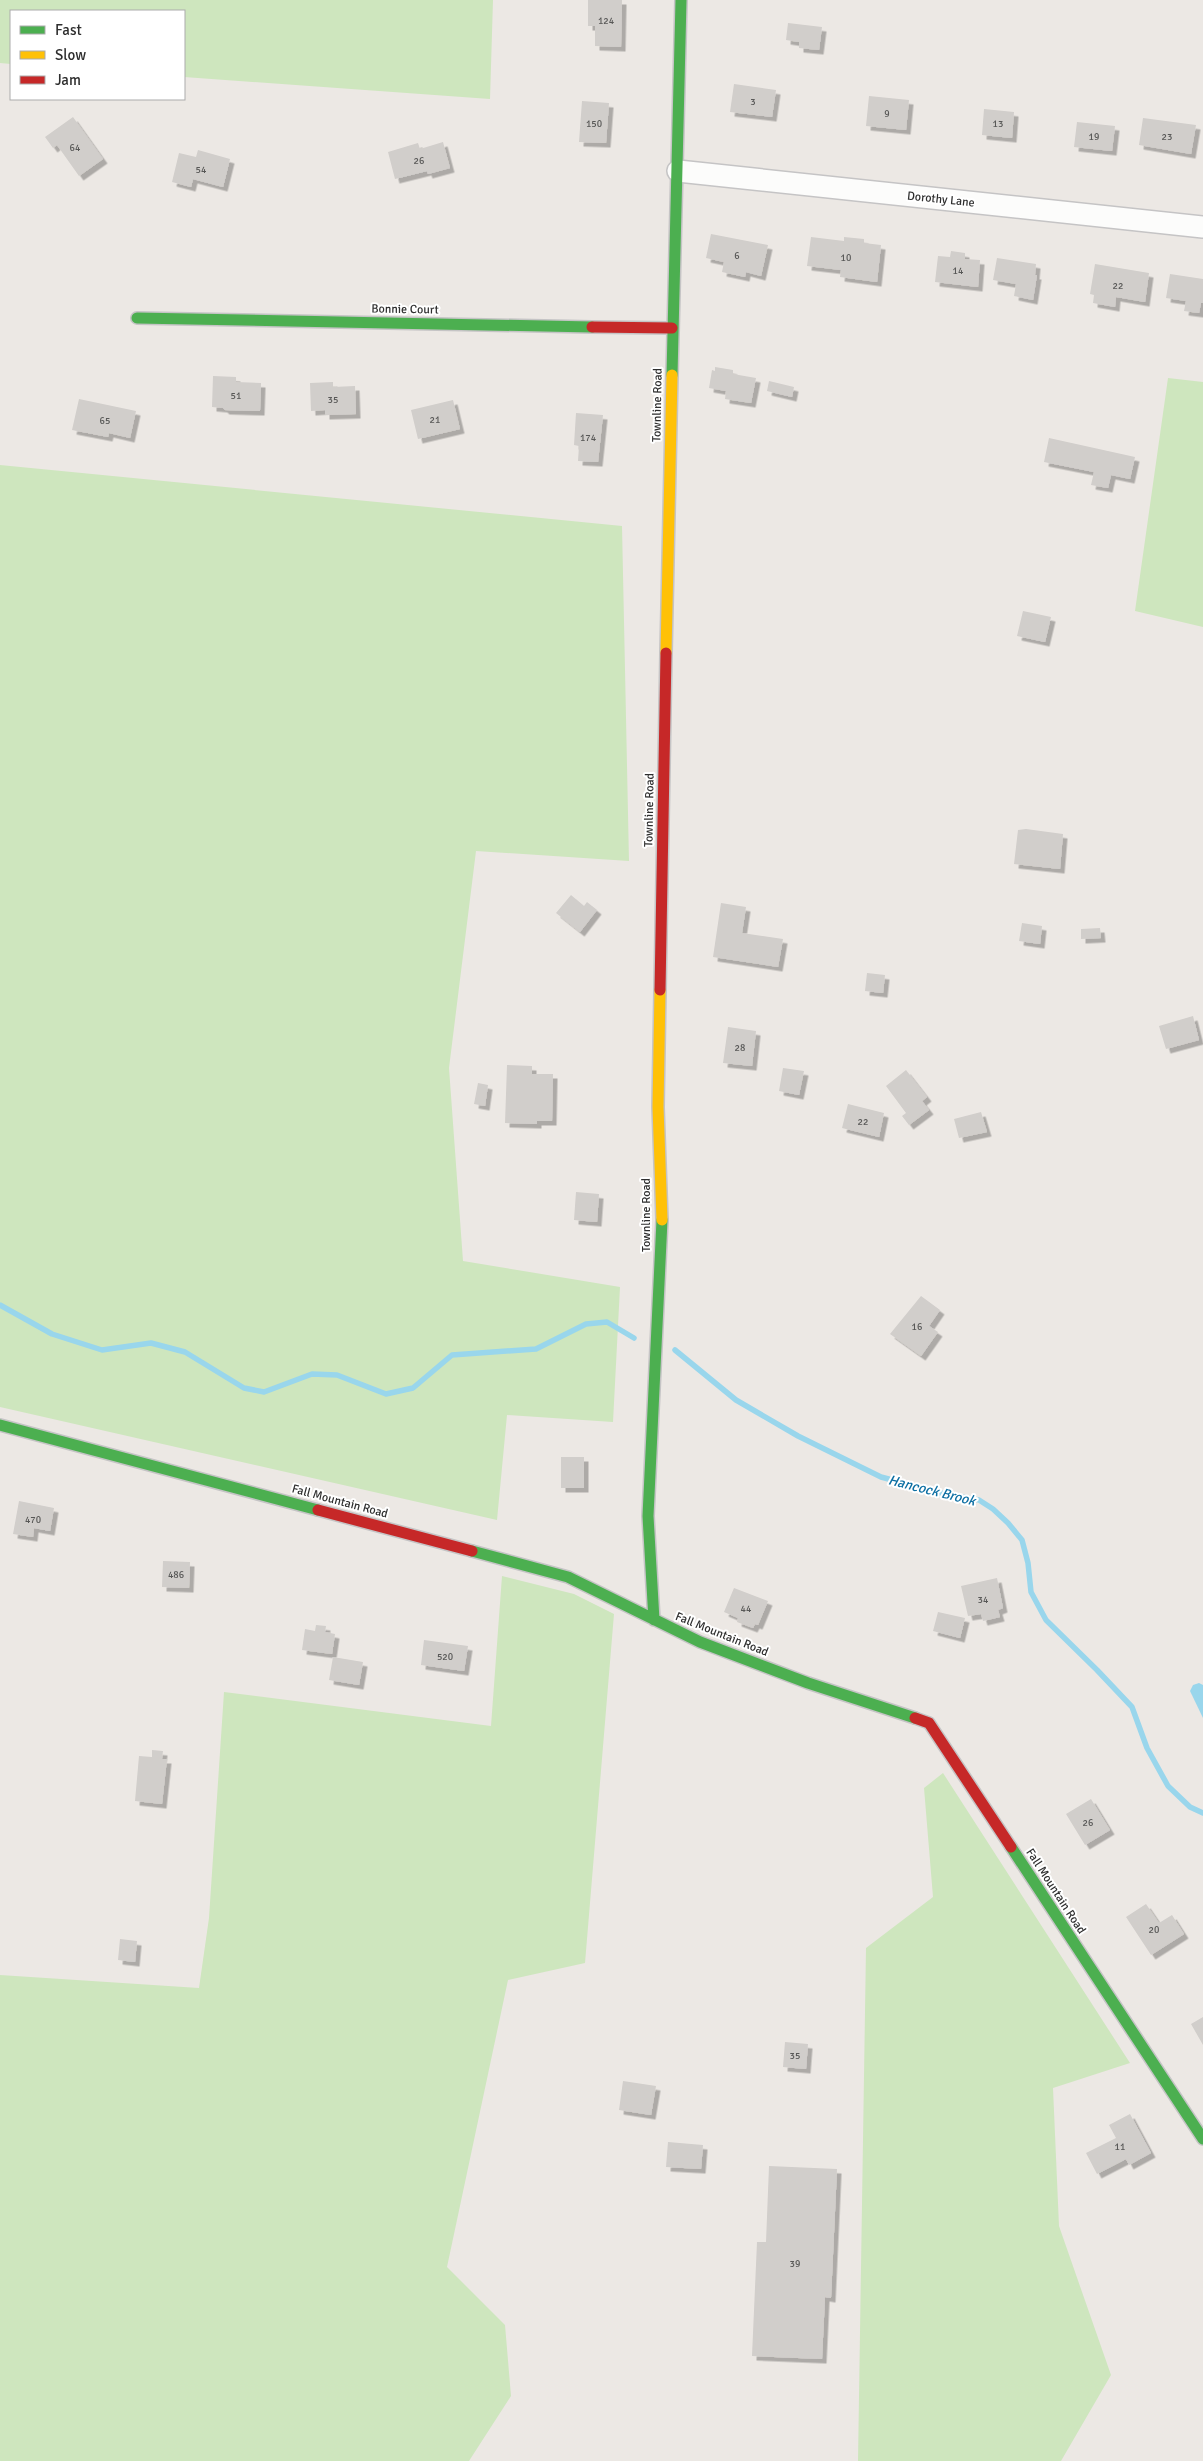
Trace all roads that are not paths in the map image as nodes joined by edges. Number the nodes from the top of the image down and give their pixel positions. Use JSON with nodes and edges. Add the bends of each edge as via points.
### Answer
{"nodes":[{"id":1,"x":681,"y":0,"type":"edge"},
{"id":2,"x":678,"y":171,"type":"junction"},
{"id":3,"x":1203,"y":227,"type":"edge"},
{"id":4,"x":137,"y":318,"type":"dead end"},
{"id":5,"x":672,"y":328,"type":"junction"},
{"id":6,"x":0,"y":1425,"type":"edge"},
{"id":7,"x":654,"y":1620,"type":"junction"},
{"id":8,"x":1203,"y":2139,"type":"edge"}],
"edges":[{"from":1,"to":2,"type":"street","name":"Townline Road"},
{"from":2,"to":3,"type":"street","name":"Dorothy Lane"},
{"from":2,"to":5,"type":"street","name":"Townline Road"},
{"from":4,"to":5,"type":"street","name":"Bonnie Court"},
{"from":5,"to":7,"type":"street","name":"Townline Road","via":[[658,1107],[662,1220],[648,1516]]},
{"from":6,"to":7,"type":"street","name":"Fall Mountain Road","via":[[568,1577]]},
{"from":7,"to":8,"type":"street","name":"Fall Mountain Road","via":[[700,1642],[808,1683],[929,1723]]}]}
